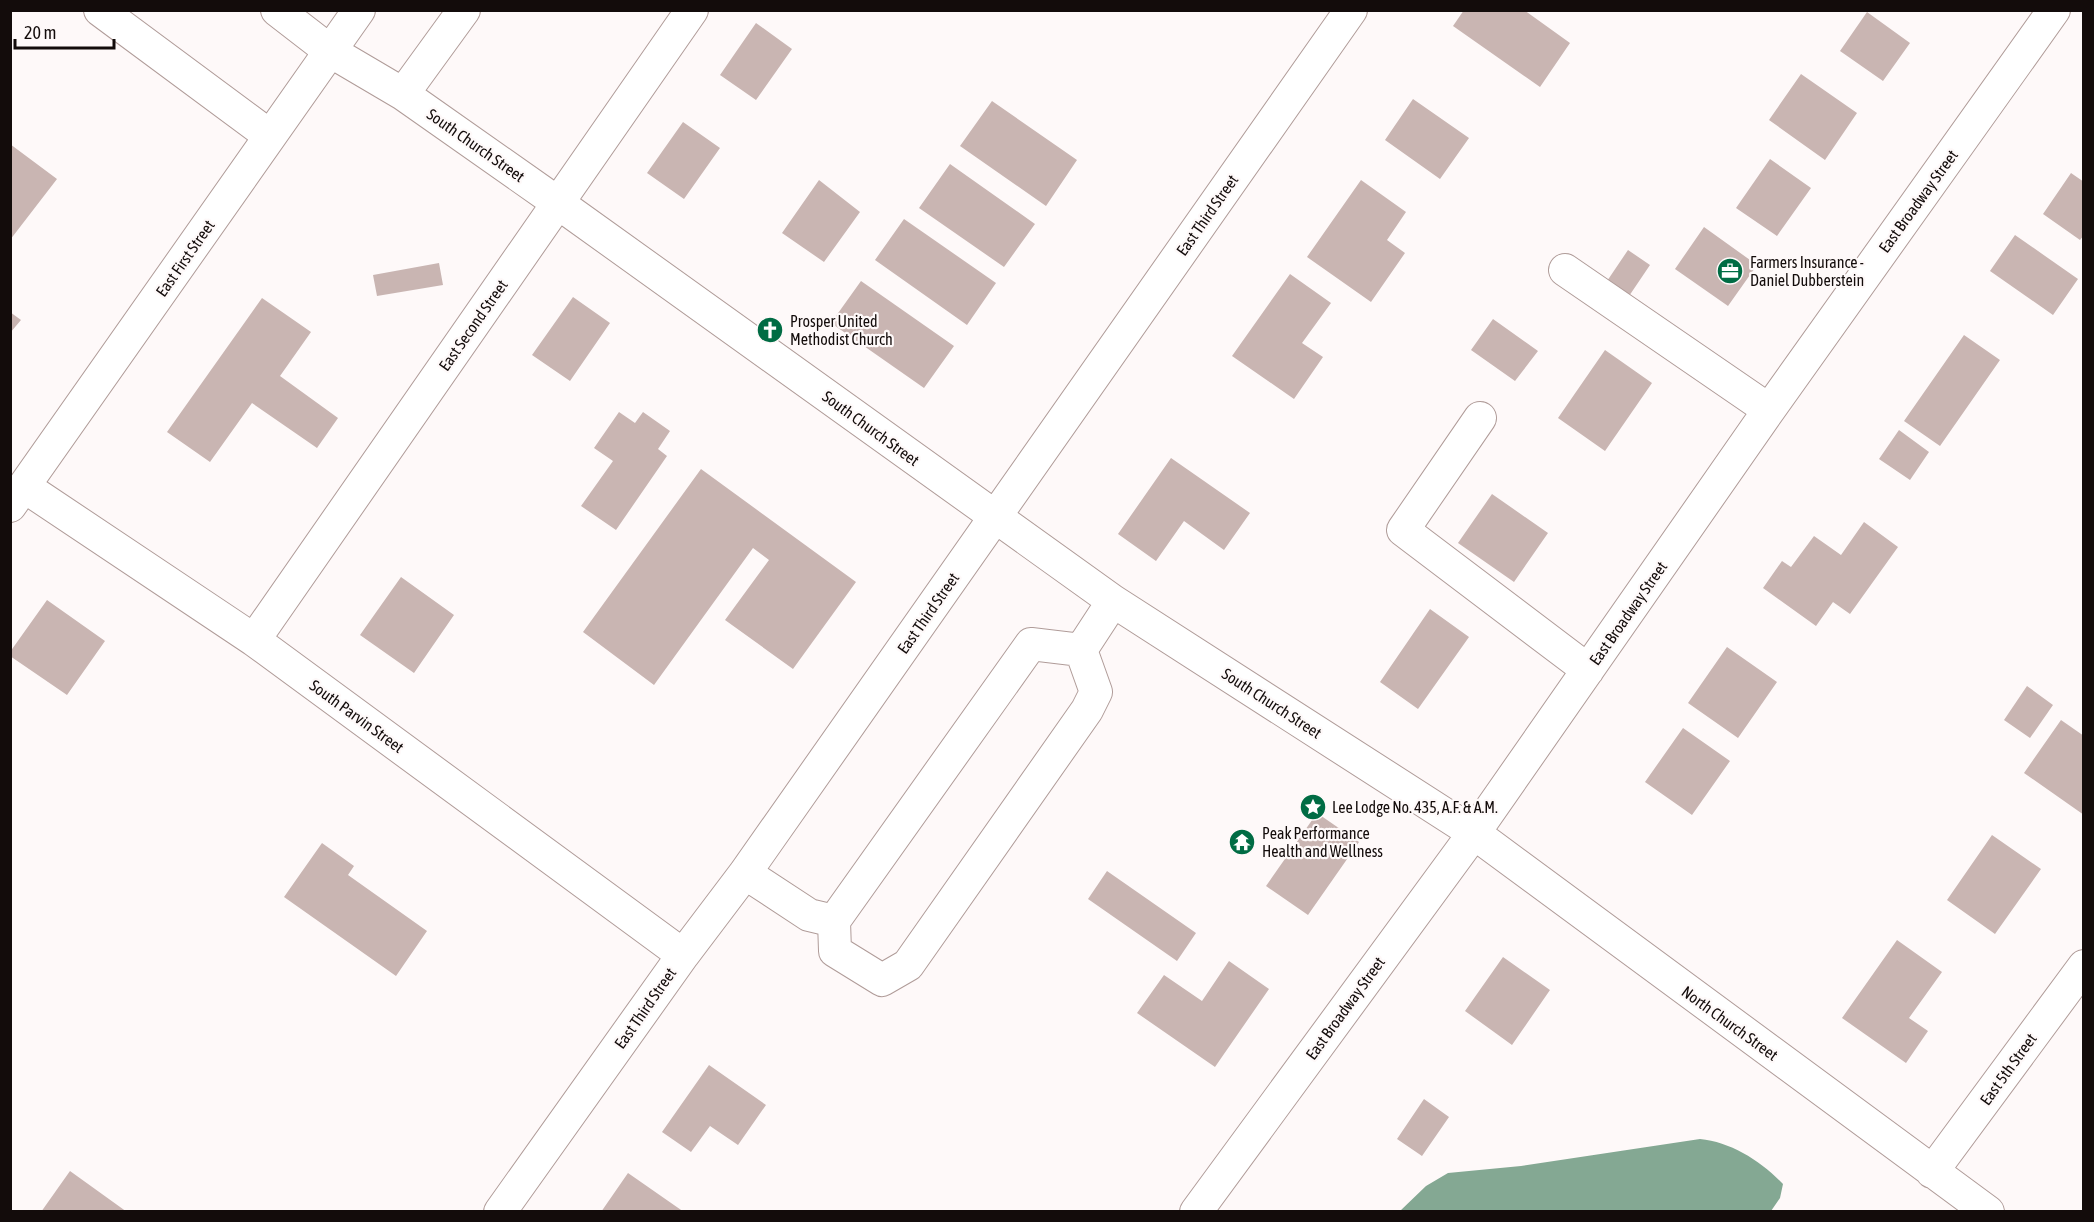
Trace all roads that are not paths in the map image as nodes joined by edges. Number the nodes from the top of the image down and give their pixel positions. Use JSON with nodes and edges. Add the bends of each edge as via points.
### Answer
{"nodes":[{"id":1,"x":100,"y":10,"type":"edge"},
{"id":2,"x":277,"y":10,"type":"edge"},
{"id":3,"x":359,"y":10,"type":"edge"},
{"id":4,"x":464,"y":10,"type":"edge"},
{"id":5,"x":692,"y":10,"type":"edge"},
{"id":6,"x":1351,"y":10,"type":"edge"},
{"id":7,"x":2054,"y":10,"type":"edge"},
{"id":8,"x":330,"y":51,"type":"junction"},
{"id":9,"x":403,"y":94,"type":"junction"},
{"id":10,"x":270,"y":136,"type":"junction"},
{"id":11,"x":558,"y":203,"type":"junction"},
{"id":12,"x":1565,"y":270,"type":"dead end"},
{"id":13,"x":1769,"y":410,"type":"junction"},
{"id":14,"x":1480,"y":418,"type":"dead end"},
{"id":15,"x":18,"y":496,"type":"edge"},
{"id":16,"x":995,"y":517,"type":"junction"},
{"id":17,"x":1113,"y":601,"type":"junction"},
{"id":18,"x":254,"y":640,"type":"junction"},
{"id":19,"x":1081,"y":650,"type":"junction"},
{"id":20,"x":1588,"y":670,"type":"junction"},
{"id":21,"x":1474,"y":833,"type":"junction"},
{"id":22,"x":745,"y":873,"type":"junction"},
{"id":23,"x":834,"y":921,"type":"junction"},
{"id":24,"x":683,"y":955,"type":"junction"},
{"id":25,"x":2084,"y":966,"type":"edge"},
{"id":26,"x":1932,"y":1172,"type":"junction"},
{"id":27,"x":500,"y":1212,"type":"edge"},
{"id":28,"x":1196,"y":1212,"type":"edge"},
{"id":29,"x":1988,"y":1212,"type":"edge"}],
"edges":[{"from":1,"to":10,"type":"street"},
{"from":2,"to":8,"type":"street","name":"South Church Street"},
{"from":3,"to":8,"type":"street","name":"East First Street"},
{"from":4,"to":9,"type":"street"},
{"from":5,"to":11,"type":"street","name":"East Second Street"},
{"from":6,"to":16,"type":"street","name":"East Third Street"},
{"from":7,"to":13,"type":"street","name":"East Broadway Street"},
{"from":8,"to":9,"type":"street","name":"South Church Street"},
{"from":8,"to":10,"type":"street","name":"East First Street"},
{"from":9,"to":11,"type":"street","name":"South Church Street"},
{"from":10,"to":15,"type":"street","name":"East First Street"},
{"from":11,"to":16,"type":"street","name":"South Church Street"},
{"from":11,"to":18,"type":"street","name":"East Second Street"},
{"from":12,"to":13,"type":"street"},
{"from":13,"to":20,"type":"street","name":"East Broadway Street"},
{"from":14,"to":20,"type":"street","via":[[1403,530]]},
{"from":15,"to":18,"type":"street","name":"South Parvin Street"},
{"from":16,"to":17,"type":"street","name":"South Church Street"},
{"from":16,"to":22,"type":"street","name":"East Third Street"},
{"from":17,"to":19,"type":"street"},
{"from":17,"to":21,"type":"street","name":"South Church Street"},
{"from":18,"to":24,"type":"street","name":"South Parvin Street"},
{"from":19,"to":23,"type":"street","via":[[1031,644]]},
{"from":19,"to":23,"type":"street","via":[[1096,692],[1087,710],[908,965],[882,980],[835,951]]},
{"from":20,"to":21,"type":"street","name":"East Broadway Street"},
{"from":21,"to":26,"type":"street","name":"North Church Street"},
{"from":21,"to":28,"type":"street","name":"East Broadway Street"},
{"from":22,"to":23,"type":"street","via":[[808,915]]},
{"from":22,"to":24,"type":"street","name":"East Third Street"},
{"from":24,"to":27,"type":"street","name":"East Third Street"},
{"from":25,"to":26,"type":"street","name":"East 5th Street"},
{"from":26,"to":29,"type":"street","name":"North Church Street"}]}
